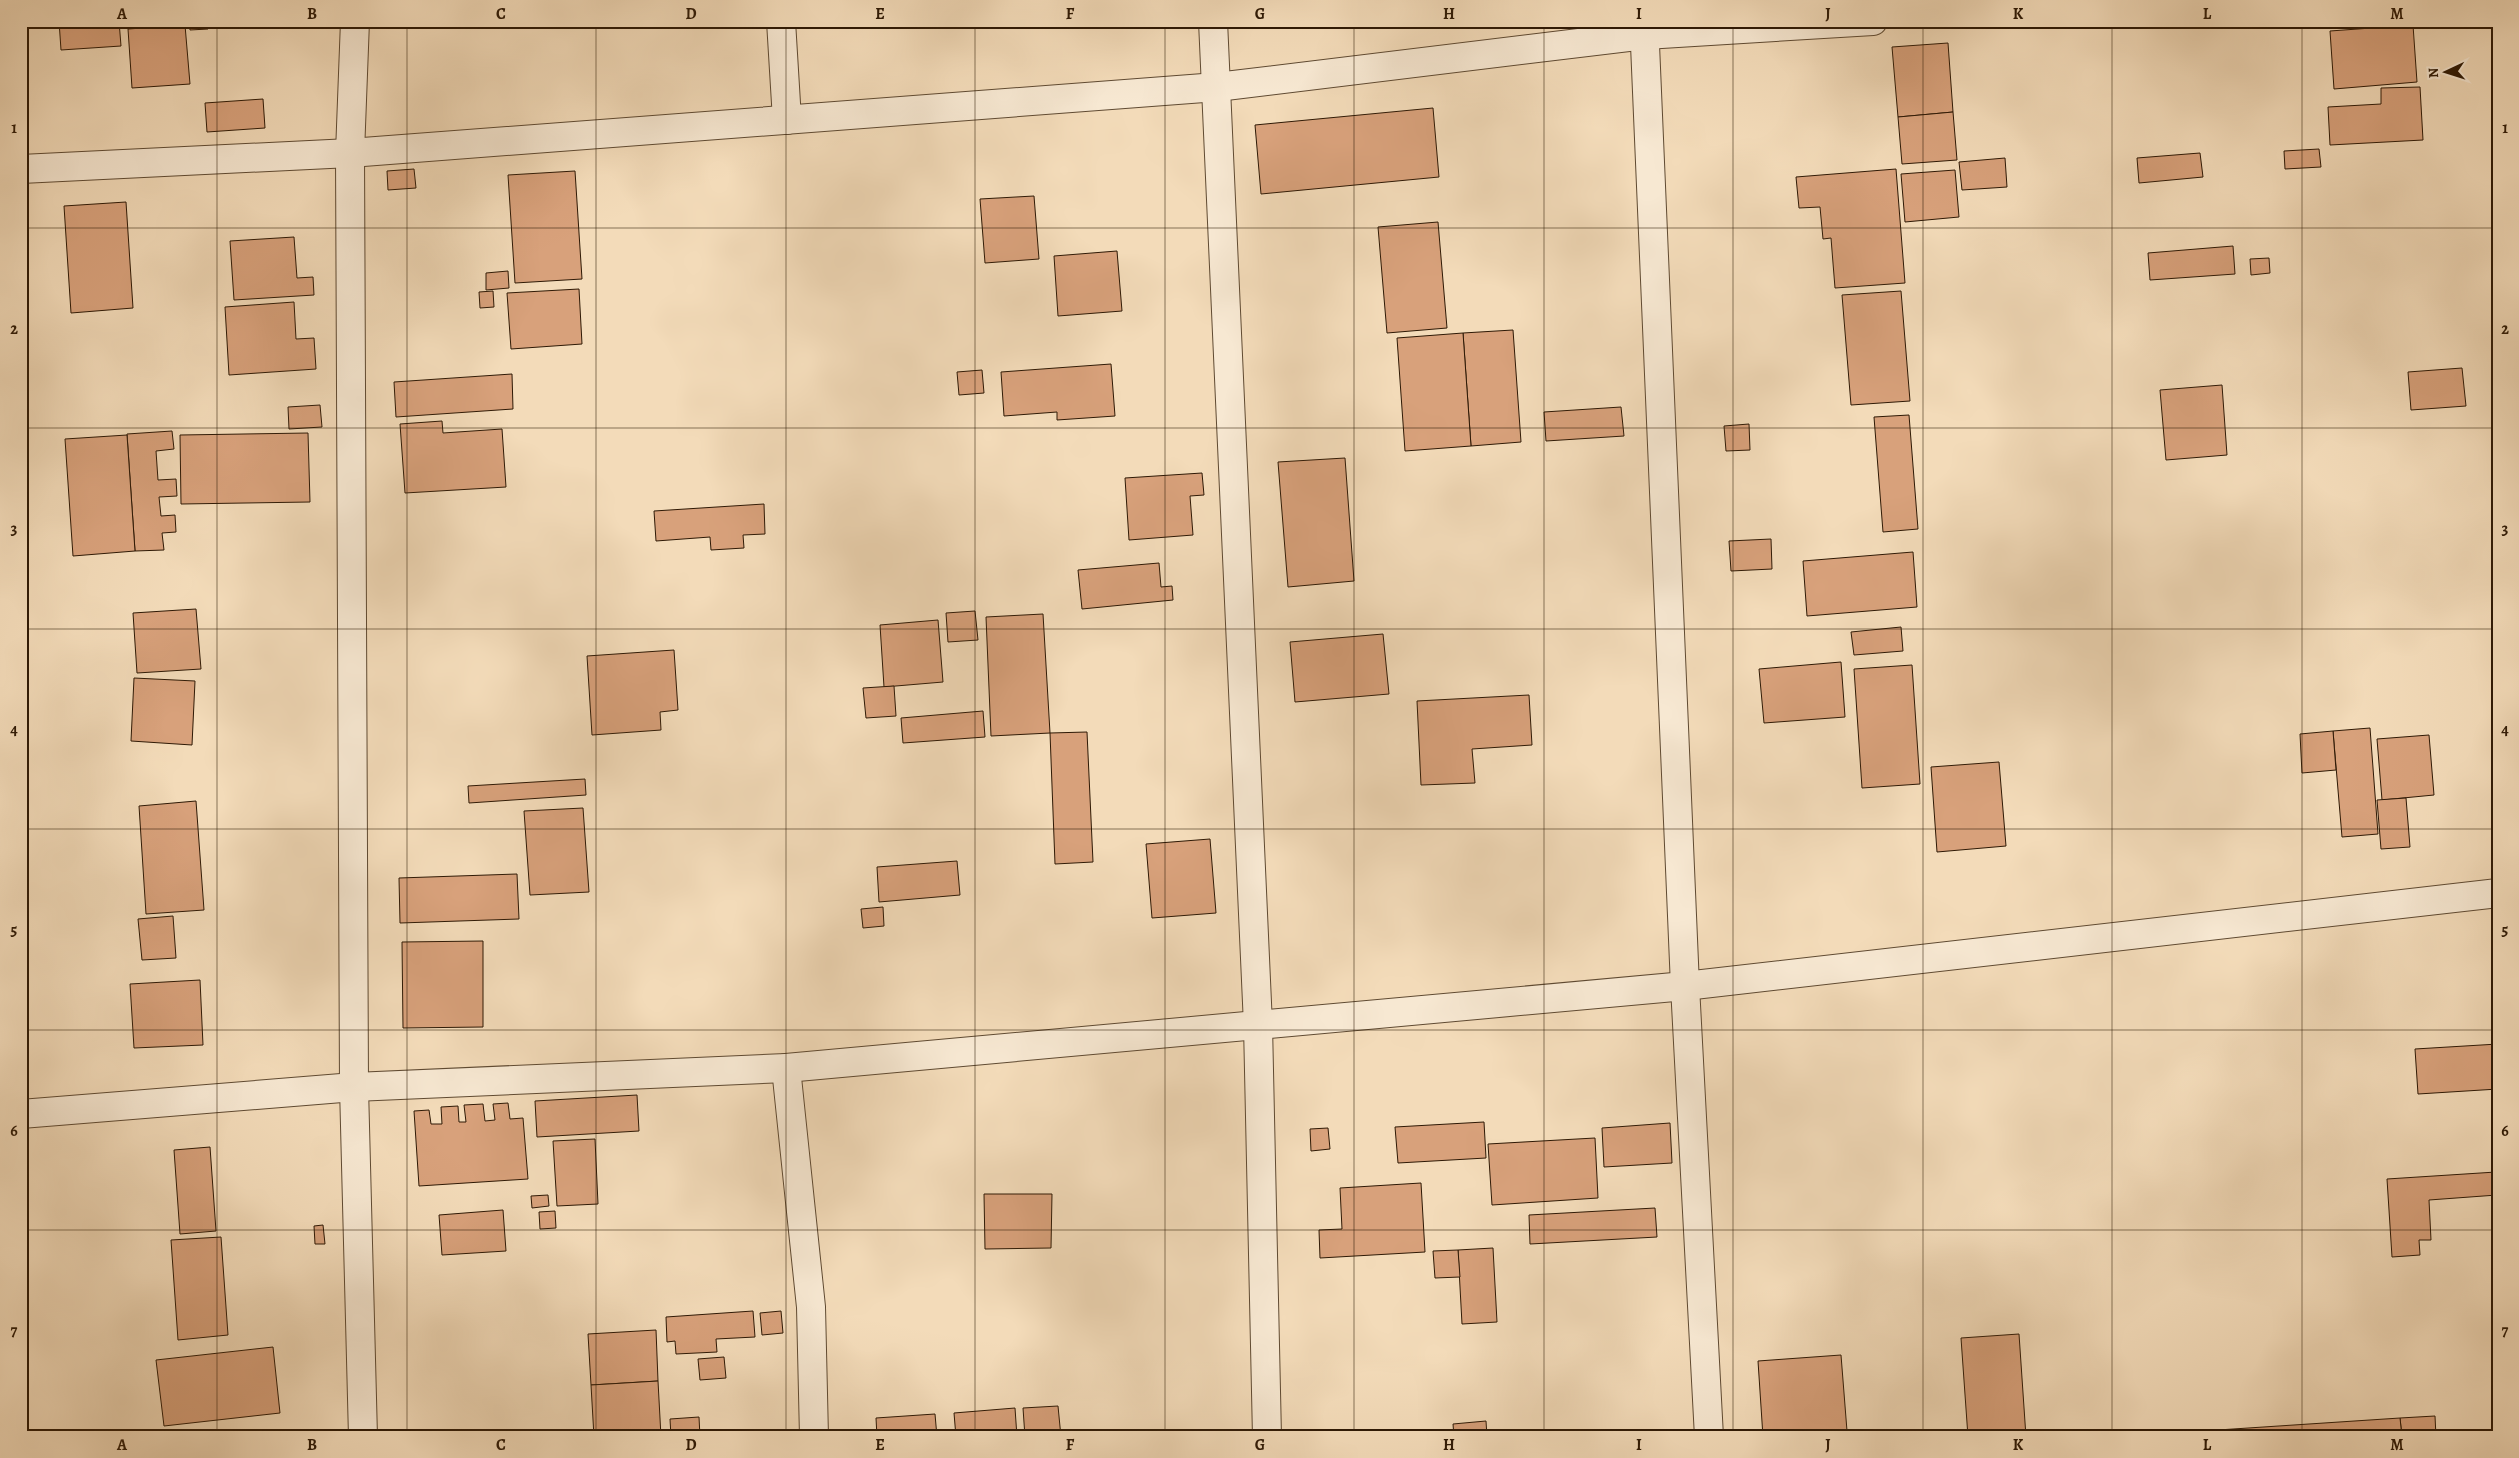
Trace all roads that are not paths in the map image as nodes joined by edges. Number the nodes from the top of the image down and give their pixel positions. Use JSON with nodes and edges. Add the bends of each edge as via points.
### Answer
{"nodes":[{"id":1,"x":355,"y":21,"type":"edge"},
{"id":2,"x":781,"y":21,"type":"edge"},
{"id":3,"x":1213,"y":21,"type":"edge"},
{"id":4,"x":1873,"y":21,"type":"edge"},
{"id":5,"x":1645,"y":28,"type":"edge"},
{"id":6,"x":1216,"y":87,"type":"junction"},
{"id":7,"x":787,"y":120,"type":"junction"},
{"id":8,"x":350,"y":153,"type":"junction"},
{"id":9,"x":21,"y":169,"type":"edge"},
{"id":10,"x":2498,"y":893,"type":"edge"},
{"id":11,"x":1685,"y":986,"type":"junction"},
{"id":12,"x":1258,"y":1025,"type":"junction"},
{"id":13,"x":786,"y":1068,"type":"junction"},
{"id":14,"x":354,"y":1087,"type":"junction"},
{"id":15,"x":21,"y":1114,"type":"edge"},
{"id":16,"x":363,"y":1437,"type":"edge"},
{"id":17,"x":814,"y":1437,"type":"edge"},
{"id":18,"x":1267,"y":1437,"type":"edge"},
{"id":19,"x":1709,"y":1437,"type":"edge"}],
"edges":[{"from":1,"to":8,"type":"street"},
{"from":2,"to":7,"type":"street"},
{"from":3,"to":6,"type":"street"},
{"from":4,"to":5,"type":"street"},
{"from":5,"to":6,"type":"street"},
{"from":5,"to":11,"type":"street"},
{"from":6,"to":7,"type":"street"},
{"from":6,"to":12,"type":"street"},
{"from":7,"to":8,"type":"street"},
{"from":8,"to":9,"type":"street"},
{"from":8,"to":14,"type":"street"},
{"from":10,"to":11,"type":"street"},
{"from":11,"to":12,"type":"street"},
{"from":11,"to":19,"type":"street"},
{"from":12,"to":13,"type":"street"},
{"from":12,"to":18,"type":"street"},
{"from":13,"to":14,"type":"street"},
{"from":13,"to":17,"type":"street","via":[[810,1307]]},
{"from":14,"to":15,"type":"street"},
{"from":14,"to":16,"type":"street"}]}
